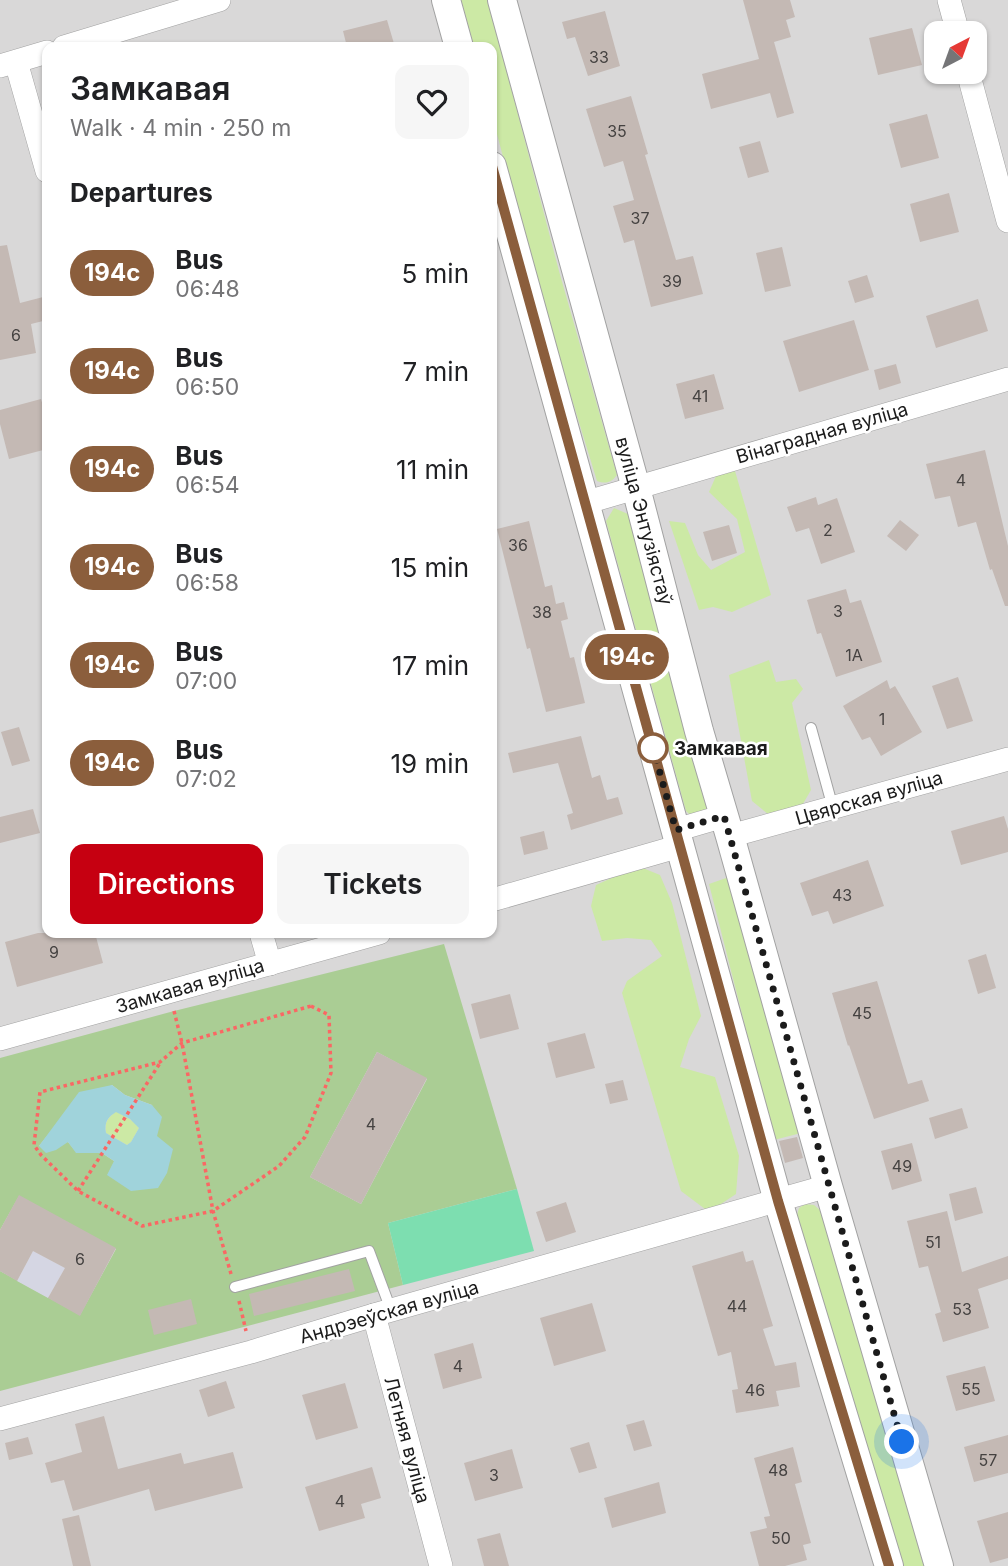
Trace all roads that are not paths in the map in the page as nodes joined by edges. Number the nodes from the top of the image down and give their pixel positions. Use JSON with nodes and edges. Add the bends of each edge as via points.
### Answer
{"nodes":[{"id":1,"x":219,"y":0,"type":"edge"},
{"id":2,"x":446,"y":0,"type":"edge"},
{"id":3,"x":502,"y":0,"type":"edge"},
{"id":4,"x":949,"y":0,"type":"edge"},
{"id":5,"x":955,"y":21,"type":"edge"},
{"id":6,"x":80,"y":42,"type":"edge"},
{"id":7,"x":458,"y":42,"type":"edge"},
{"id":8,"x":42,"y":54,"type":"edge"},
{"id":9,"x":8,"y":64,"type":"edge"},
{"id":10,"x":971,"y":84,"type":"edge"},
{"id":11,"x":42,"y":157,"type":"edge"},
{"id":12,"x":497,"y":184,"type":"edge"},
{"id":13,"x":1008,"y":220,"type":"edge"},
{"id":14,"x":1008,"y":379,"type":"edge"},
{"id":15,"x":636,"y":488,"type":"junction"},
{"id":16,"x":584,"y":503,"type":"junction"},
{"id":17,"x":811,"y":728,"type":"dead end"},
{"id":18,"x":1008,"y":759,"type":"edge"},
{"id":19,"x":833,"y":808,"type":"junction"},
{"id":20,"x":727,"y":826,"type":"junction"},
{"id":21,"x":678,"y":838,"type":"junction"},
{"id":22,"x":497,"y":899,"type":"edge"},
{"id":23,"x":262,"y":938,"type":"edge"},
{"id":24,"x":361,"y":938,"type":"edge"},
{"id":25,"x":270,"y":964,"type":"junction"},
{"id":26,"x":0,"y":1039,"type":"edge"},
{"id":27,"x":828,"y":1186,"type":"junction"},
{"id":28,"x":778,"y":1201,"type":"junction"},
{"id":29,"x":235,"y":1287,"type":"road end"},
{"id":30,"x":383,"y":1313,"type":"junction"},
{"id":31,"x":0,"y":1419,"type":"edge"},
{"id":32,"x":441,"y":1566,"type":"edge"},
{"id":33,"x":889,"y":1566,"type":"edge"},
{"id":34,"x":939,"y":1566,"type":"edge"}],
"edges":[{"from":1,"to":6,"type":"street"},
{"from":2,"to":7,"type":"street"},
{"from":3,"to":15,"type":"street","name":"вуліца Энтузіястаў"},
{"from":4,"to":5,"type":"street"},
{"from":8,"to":9,"type":"street"},
{"from":9,"to":11,"type":"street"},
{"from":10,"to":13,"type":"street"},
{"from":12,"to":16,"type":"street"},
{"from":14,"to":15,"type":"street","name":"Вінаградная вуліца"},
{"from":15,"to":16,"type":"street","name":"Вінаградная вуліца"},
{"from":15,"to":20,"type":"street","name":"вуліца Энтузіястаў"},
{"from":16,"to":21,"type":"street"},
{"from":17,"to":19,"type":"lane"},
{"from":18,"to":19,"type":"street","name":"Цвярская вуліца"},
{"from":19,"to":20,"type":"street","name":"Цвярская вуліца"},
{"from":20,"to":21,"type":"street","name":"Цвярская вуліца"},
{"from":20,"to":27,"type":"street","name":"вуліца Энтузіястаў"},
{"from":21,"to":22,"type":"street"},
{"from":21,"to":28,"type":"street"},
{"from":23,"to":25,"type":"street"},
{"from":24,"to":25,"type":"street","name":"Замкавая вуліца"},
{"from":25,"to":26,"type":"street","name":"Замкавая вуліца"},
{"from":27,"to":28,"type":"street","name":"Андрэеўская вуліца"},
{"from":27,"to":34,"type":"street","name":"вуліца Энтузіястаў"},
{"from":28,"to":30,"type":"street","name":"Андрэеўская вуліца"},
{"from":28,"to":33,"type":"street"},
{"from":29,"to":30,"type":"lane","via":[[369,1251]]},
{"from":30,"to":31,"type":"street","name":"Андрэеўская вуліца"},
{"from":30,"to":32,"type":"street","name":"Летняя вуліца"}]}
